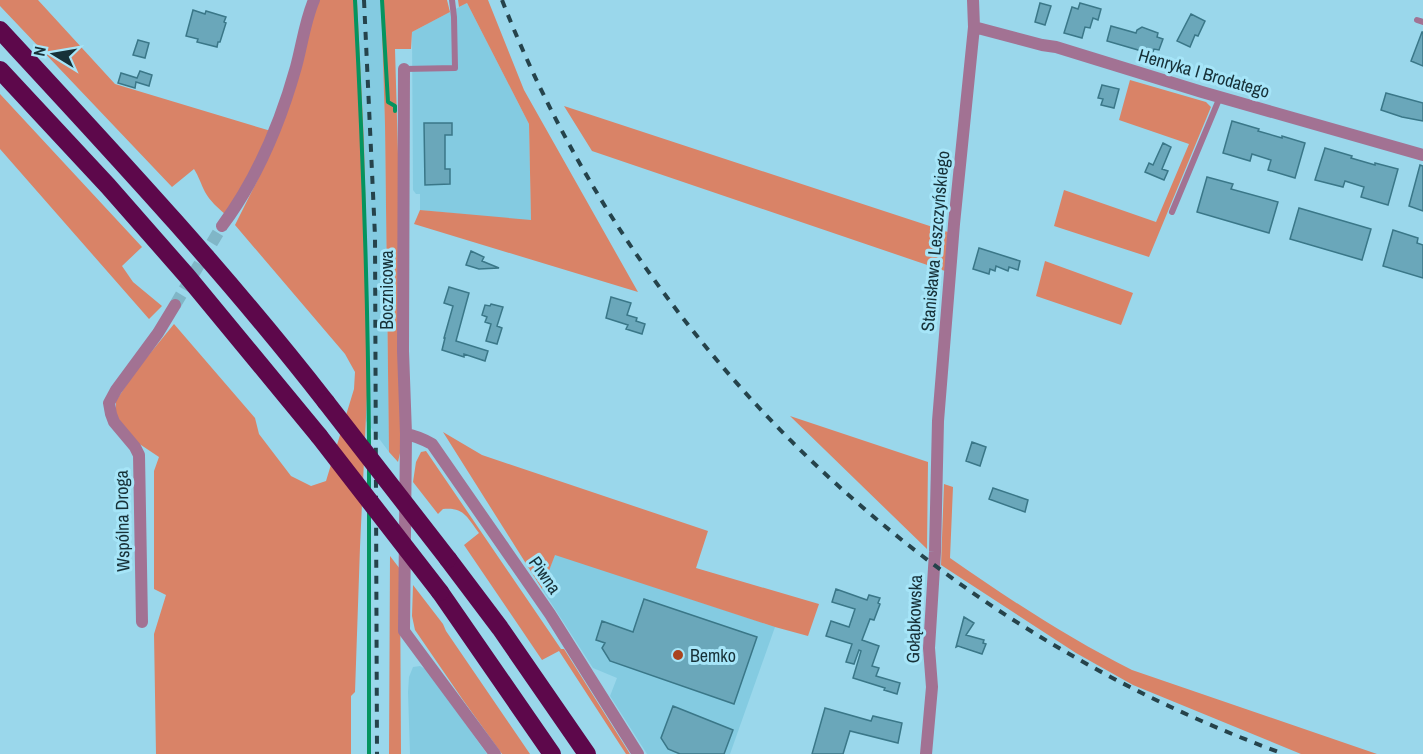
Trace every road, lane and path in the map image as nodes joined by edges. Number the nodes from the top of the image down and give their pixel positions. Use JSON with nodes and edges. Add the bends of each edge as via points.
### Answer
{"nodes":[{"id":1,"x":314,"y":0,"type":"edge"},
{"id":2,"x":452,"y":0,"type":"edge"},
{"id":3,"x":973,"y":0,"type":"edge"},
{"id":4,"x":974,"y":27,"type":"junction"},
{"id":5,"x":0,"y":30,"type":"edge"},
{"id":6,"x":404,"y":69,"type":"joint"},
{"id":7,"x":0,"y":70,"type":"edge"},
{"id":8,"x":1220,"y":97,"type":"junction"},
{"id":9,"x":1423,"y":154,"type":"edge"},
{"id":10,"x":1172,"y":212,"type":"dead end"},
{"id":11,"x":222,"y":226,"type":"tunnel mouth"},
{"id":12,"x":175,"y":305,"type":"tunnel mouth"},
{"id":13,"x":406,"y":434,"type":"junction"},
{"id":14,"x":936,"y":485,"type":"joint"},
{"id":15,"x":142,"y":622,"type":"dead end"},
{"id":16,"x":495,"y":754,"type":"edge"},
{"id":17,"x":552,"y":754,"type":"edge"},
{"id":18,"x":587,"y":754,"type":"edge"},
{"id":19,"x":638,"y":754,"type":"edge"},
{"id":20,"x":926,"y":754,"type":"edge"}],
"edges":[{"from":1,"to":11,"type":"street","via":[[273,137],[238,205]]},
{"from":2,"to":6,"type":"lane","name":"Bocznicowa","via":[[455,68]]},
{"from":3,"to":4,"type":"street","name":"Stanisława Leszczyńskiego"},
{"from":4,"to":8,"type":"street","name":"Henryka I Brodatego","via":[[1056,47]]},
{"from":4,"to":14,"type":"street","name":"Stanisława Leszczyńskiego","via":[[954,224]]},
{"from":5,"to":18,"type":"highway","bridge":true,"via":[[136,176],[298,365],[500,628]]},
{"from":6,"to":13,"type":"street","name":"Bocznicowa"},
{"from":7,"to":17,"type":"highway","bridge":true,"via":[[187,276],[319,436],[440,592]]},
{"from":8,"to":9,"type":"street","name":"Henryka I Brodatego"},
{"from":8,"to":10,"type":"lane"},
{"from":12,"to":15,"type":"street","name":"Wspólna Droga","via":[[110,403],[114,423],[139,456]]},
{"from":13,"to":16,"type":"street","name":"Bocznicowa","via":[[404,631]]},
{"from":13,"to":19,"type":"street","name":"Piwna","via":[[432,444],[550,614]]},
{"from":14,"to":20,"type":"street","name":"Gołąbkowska","via":[[929,648],[932,687]]}]}
